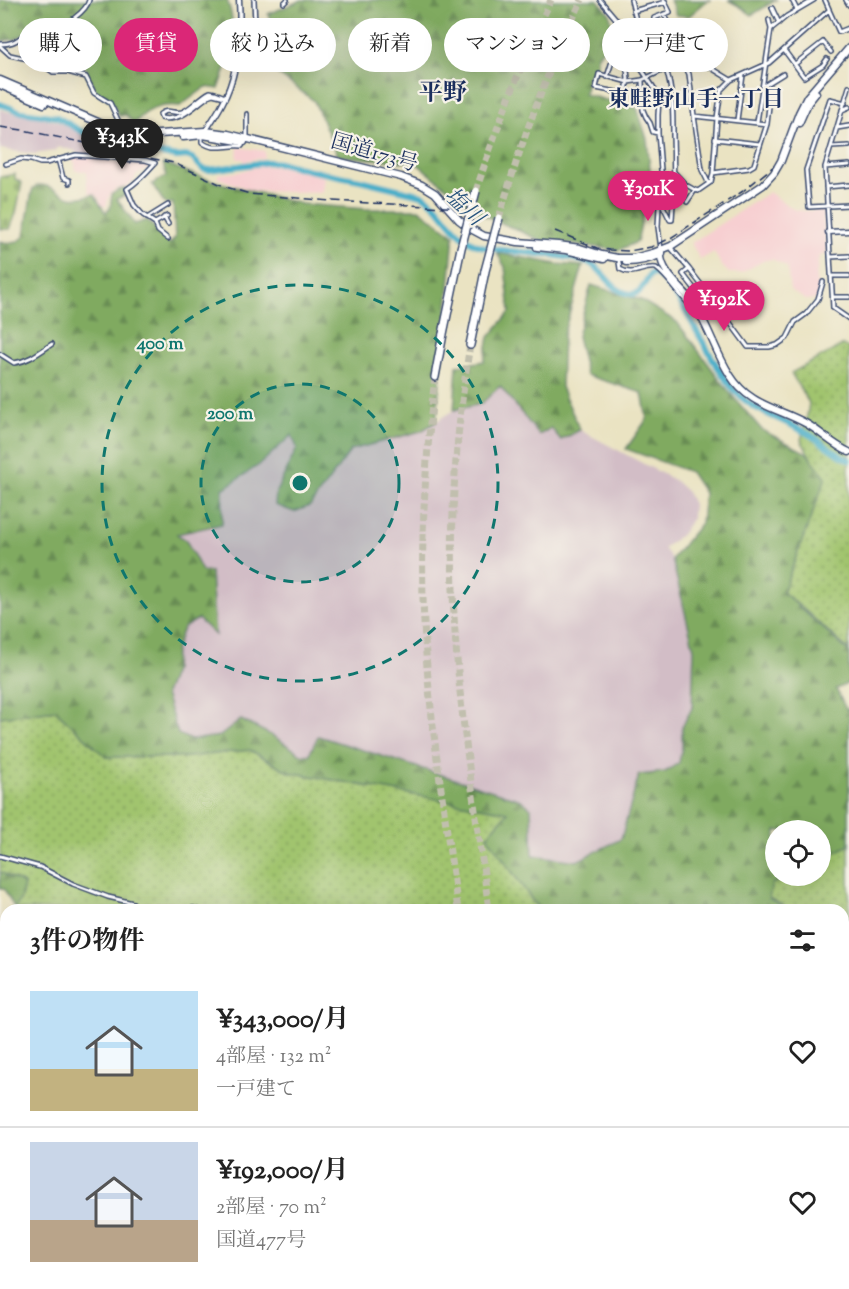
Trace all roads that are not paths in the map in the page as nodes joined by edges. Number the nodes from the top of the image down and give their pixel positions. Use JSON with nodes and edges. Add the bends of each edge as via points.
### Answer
{"nodes":[{"id":1,"x":89,"y":0,"type":"edge"},
{"id":2,"x":239,"y":0,"type":"edge"},
{"id":3,"x":254,"y":0,"type":"edge"},
{"id":4,"x":601,"y":0,"type":"edge"},
{"id":5,"x":631,"y":0,"type":"edge"},
{"id":6,"x":792,"y":0,"type":"edge"},
{"id":7,"x":814,"y":0,"type":"edge"},
{"id":8,"x":825,"y":0,"type":"edge"},
{"id":9,"x":665,"y":1,"type":"edge"},
{"id":10,"x":772,"y":8,"type":"dead end"},
{"id":11,"x":797,"y":10,"type":"junction"},
{"id":12,"x":829,"y":10,"type":"junction"},
{"id":13,"x":633,"y":12,"type":"junction"},
{"id":14,"x":664,"y":14,"type":"junction"},
{"id":15,"x":73,"y":18,"type":"edge"},
{"id":16,"x":240,"y":18,"type":"edge"},
{"id":17,"x":255,"y":18,"type":"edge"},
{"id":18,"x":616,"y":18,"type":"edge"},
{"id":19,"x":635,"y":18,"type":"edge"},
{"id":20,"x":654,"y":18,"type":"edge"},
{"id":21,"x":666,"y":18,"type":"edge"},
{"id":22,"x":769,"y":20,"type":"dead end"},
{"id":23,"x":779,"y":23,"type":"junction"},
{"id":24,"x":849,"y":28,"type":"edge"},
{"id":25,"x":771,"y":29,"type":"junction"},
{"id":26,"x":18,"y":40,"type":"edge"},
{"id":27,"x":1,"y":46,"type":"edge"},
{"id":28,"x":849,"y":48,"type":"edge"},
{"id":29,"x":784,"y":50,"type":"junction"},
{"id":30,"x":831,"y":52,"type":"dead end"},
{"id":31,"x":0,"y":54,"type":"edge"},
{"id":32,"x":849,"y":54,"type":"edge"},
{"id":33,"x":18,"y":57,"type":"edge"},
{"id":34,"x":827,"y":59,"type":"dead end"},
{"id":35,"x":765,"y":64,"type":"junction"},
{"id":36,"x":795,"y":64,"type":"junction"},
{"id":37,"x":68,"y":72,"type":"edge"},
{"id":38,"x":233,"y":72,"type":"edge"},
{"id":39,"x":644,"y":72,"type":"edge"},
{"id":40,"x":660,"y":72,"type":"edge"},
{"id":41,"x":667,"y":72,"type":"edge"},
{"id":42,"x":687,"y":72,"type":"edge"},
{"id":43,"x":718,"y":72,"type":"edge"},
{"id":44,"x":783,"y":74,"type":"dead end"},
{"id":45,"x":743,"y":75,"type":"junction"},
{"id":46,"x":607,"y":77,"type":"junction"},
{"id":47,"x":648,"y":78,"type":"junction"},
{"id":48,"x":0,"y":80,"type":"edge"},
{"id":49,"x":642,"y":80,"type":"junction"},
{"id":50,"x":731,"y":80,"type":"junction"},
{"id":51,"x":628,"y":82,"type":"junction"},
{"id":52,"x":0,"y":85,"type":"edge"},
{"id":53,"x":762,"y":87,"type":"junction"},
{"id":54,"x":849,"y":87,"type":"edge"},
{"id":55,"x":626,"y":94,"type":"junction"},
{"id":56,"x":225,"y":97,"type":"junction"},
{"id":57,"x":625,"y":100,"type":"dead end"},
{"id":58,"x":845,"y":103,"type":"junction"},
{"id":59,"x":769,"y":106,"type":"dead end"},
{"id":60,"x":849,"y":107,"type":"edge"},
{"id":61,"x":842,"y":110,"type":"junction"},
{"id":62,"x":247,"y":114,"type":"dead end"},
{"id":63,"x":694,"y":117,"type":"junction"},
{"id":64,"x":717,"y":118,"type":"junction"},
{"id":65,"x":737,"y":120,"type":"junction"},
{"id":66,"x":757,"y":122,"type":"junction"},
{"id":67,"x":767,"y":124,"type":"junction"},
{"id":68,"x":849,"y":126,"type":"edge"},
{"id":69,"x":837,"y":128,"type":"junction"},
{"id":70,"x":122,"y":133,"type":"junction"},
{"id":71,"x":658,"y":133,"type":"junction"},
{"id":72,"x":203,"y":134,"type":"junction"},
{"id":73,"x":133,"y":138,"type":"junction"},
{"id":74,"x":715,"y":139,"type":"junction"},
{"id":75,"x":245,"y":140,"type":"junction"},
{"id":76,"x":760,"y":144,"type":"junction"},
{"id":77,"x":849,"y":146,"type":"edge"},
{"id":78,"x":831,"y":147,"type":"junction"},
{"id":79,"x":58,"y":159,"type":"junction"},
{"id":80,"x":129,"y":160,"type":"junction"},
{"id":81,"x":6,"y":164,"type":"dead end"},
{"id":82,"x":849,"y":165,"type":"edge"},
{"id":83,"x":825,"y":167,"type":"junction"},
{"id":84,"x":674,"y":172,"type":"junction"},
{"id":85,"x":713,"y":173,"type":"junction"},
{"id":86,"x":69,"y":183,"type":"dead end"},
{"id":87,"x":708,"y":183,"type":"junction"},
{"id":88,"x":849,"y":185,"type":"edge"},
{"id":89,"x":826,"y":187,"type":"junction"},
{"id":90,"x":695,"y":190,"type":"junction"},
{"id":91,"x":476,"y":191,"type":"tunnel mouth"},
{"id":92,"x":661,"y":202,"type":"junction"},
{"id":93,"x":687,"y":202,"type":"dead end"},
{"id":94,"x":168,"y":205,"type":"dead end"},
{"id":95,"x":849,"y":205,"type":"edge"},
{"id":96,"x":826,"y":206,"type":"junction"},
{"id":97,"x":147,"y":218,"type":"junction"},
{"id":98,"x":499,"y":218,"type":"tunnel mouth"},
{"id":99,"x":155,"y":223,"type":"junction"},
{"id":100,"x":168,"y":224,"type":"dead end"},
{"id":101,"x":849,"y":231,"type":"edge"},
{"id":102,"x":828,"y":232,"type":"junction"},
{"id":103,"x":168,"y":239,"type":"dead end"},
{"id":104,"x":672,"y":249,"type":"junction"},
{"id":105,"x":661,"y":253,"type":"junction"},
{"id":106,"x":849,"y":256,"type":"edge"},
{"id":107,"x":830,"y":257,"type":"junction"},
{"id":108,"x":619,"y":262,"type":"junction"},
{"id":109,"x":689,"y":269,"type":"junction"},
{"id":110,"x":831,"y":276,"type":"junction"},
{"id":111,"x":849,"y":276,"type":"edge"},
{"id":112,"x":823,"y":282,"type":"dead end"},
{"id":113,"x":832,"y":297,"type":"junction"},
{"id":114,"x":849,"y":297,"type":"edge"},
{"id":115,"x":717,"y":305,"type":"junction"},
{"id":116,"x":698,"y":311,"type":"junction"},
{"id":117,"x":849,"y":319,"type":"edge"},
{"id":118,"x":52,"y":344,"type":"dead end"},
{"id":119,"x":470,"y":345,"type":"tunnel mouth"},
{"id":120,"x":0,"y":354,"type":"edge"},
{"id":121,"x":435,"y":377,"type":"tunnel mouth"},
{"id":122,"x":849,"y":452,"type":"edge"},
{"id":123,"x":0,"y":856,"type":"edge"},
{"id":124,"x":133,"y":903,"type":"tunnel mouth"}],
"edges":[{"from":1,"to":15,"type":"street","via":[[87,7]]},
{"from":2,"to":16,"type":"street"},
{"from":3,"to":17,"type":"street"},
{"from":4,"to":18,"type":"street"},
{"from":5,"to":13,"type":"street"},
{"from":6,"to":11,"type":"street"},
{"from":7,"to":11,"type":"street"},
{"from":8,"to":12,"type":"street"},
{"from":9,"to":13,"type":"street"},
{"from":9,"to":14,"type":"street","via":[[670,12]]},
{"from":10,"to":23,"type":"street"},
{"from":11,"to":23,"type":"street"},
{"from":12,"to":24,"type":"street","via":[[839,32]]},
{"from":12,"to":29,"type":"street"},
{"from":13,"to":19,"type":"street"},
{"from":14,"to":20,"type":"street"},
{"from":14,"to":21,"type":"street"},
{"from":22,"to":25,"type":"street"},
{"from":23,"to":25,"type":"street"},
{"from":25,"to":35,"type":"street"},
{"from":26,"to":27,"type":"street"},
{"from":27,"to":31,"type":"street"},
{"from":27,"to":33,"type":"street"},
{"from":28,"to":105,"type":"highway","name":"国道173号","via":[[807,98],[781,161],[763,185]]},
{"from":29,"to":35,"type":"street"},
{"from":29,"to":36,"type":"street"},
{"from":30,"to":36,"type":"street","via":[[823,42]]},
{"from":32,"to":104,"type":"highway","name":"国道173号","via":[[808,103],[786,159],[769,185]]},
{"from":34,"to":36,"type":"street","via":[[804,77]]},
{"from":35,"to":45,"type":"street"},
{"from":35,"to":53,"type":"street"},
{"from":37,"to":70,"type":"street","via":[[86,77],[94,93],[110,103],[123,127]]},
{"from":38,"to":56,"type":"street"},
{"from":39,"to":47,"type":"street"},
{"from":40,"to":47,"type":"street"},
{"from":41,"to":84,"type":"street","via":[[672,93]]},
{"from":42,"to":63,"type":"street"},
{"from":43,"to":50,"type":"street"},
{"from":44,"to":53,"type":"street"},
{"from":45,"to":50,"type":"street"},
{"from":45,"to":65,"type":"street"},
{"from":46,"to":51,"type":"street"},
{"from":46,"to":51,"type":"street","via":[[615,52],[625,55]]},
{"from":46,"to":55,"type":"street","via":[[599,74],[596,88]]},
{"from":47,"to":49,"type":"street"},
{"from":47,"to":71,"type":"street","via":[[659,100]]},
{"from":48,"to":70,"type":"highway","name":"国道173号"},
{"from":49,"to":51,"type":"street"},
{"from":49,"to":71,"type":"street","via":[[643,110],[653,132]]},
{"from":50,"to":64,"type":"street","via":[[721,90]]},
{"from":51,"to":55,"type":"street"},
{"from":52,"to":70,"type":"highway","name":"国道173号"},
{"from":53,"to":66,"type":"street"},
{"from":54,"to":58,"type":"street"},
{"from":55,"to":57,"type":"street"},
{"from":56,"to":56,"type":"street","via":[[213,94],[182,116],[161,118],[162,112],[181,112],[210,92]]},
{"from":56,"to":72,"type":"street"},
{"from":58,"to":61,"type":"street"},
{"from":58,"to":96,"type":"street","via":[[830,99],[806,170],[809,207]]},
{"from":59,"to":67,"type":"street"},
{"from":60,"to":61,"type":"street"},
{"from":61,"to":69,"type":"street"},
{"from":62,"to":75,"type":"street"},
{"from":63,"to":64,"type":"street"},
{"from":63,"to":87,"type":"street","via":[[702,170]]},
{"from":64,"to":65,"type":"street"},
{"from":64,"to":74,"type":"street"},
{"from":65,"to":66,"type":"street"},
{"from":66,"to":67,"type":"street"},
{"from":67,"to":76,"type":"street"},
{"from":68,"to":69,"type":"street"},
{"from":69,"to":78,"type":"street"},
{"from":70,"to":73,"type":"highway","name":"国道173号"},
{"from":71,"to":92,"type":"street"},
{"from":72,"to":73,"type":"highway","name":"国道173号"},
{"from":72,"to":75,"type":"highway","name":"国道173号","via":[[228,134]]},
{"from":72,"to":75,"type":"street","via":[[202,142],[210,147],[242,146]]},
{"from":73,"to":80,"type":"street"},
{"from":74,"to":76,"type":"street"},
{"from":74,"to":85,"type":"street"},
{"from":75,"to":105,"type":"highway","name":"国道173号","via":[[422,184],[459,220],[484,236],[580,248],[618,258]]},
{"from":75,"to":108,"type":"highway","name":"国道173号","via":[[408,183],[433,197],[473,235],[488,241],[566,250]]},
{"from":76,"to":85,"type":"street","via":[[754,165]]},
{"from":77,"to":78,"type":"street"},
{"from":78,"to":83,"type":"street"},
{"from":79,"to":80,"type":"street","via":[[76,155]]},
{"from":79,"to":81,"type":"street","via":[[40,163],[21,159]]},
{"from":79,"to":86,"type":"street","via":[[63,178]]},
{"from":80,"to":97,"type":"street","via":[[155,163],[127,189],[134,205]]},
{"from":82,"to":83,"type":"street"},
{"from":83,"to":89,"type":"street"},
{"from":84,"to":90,"type":"street"},
{"from":84,"to":92,"type":"street","via":[[672,220]]},
{"from":85,"to":87,"type":"street"},
{"from":87,"to":90,"type":"street"},
{"from":88,"to":89,"type":"street"},
{"from":89,"to":96,"type":"street"},
{"from":90,"to":93,"type":"street"},
{"from":91,"to":121,"type":"highway","bridge":true,"via":[[458,258]]},
{"from":92,"to":105,"type":"street"},
{"from":94,"to":97,"type":"street"},
{"from":95,"to":96,"type":"street"},
{"from":96,"to":102,"type":"street"},
{"from":97,"to":99,"type":"street"},
{"from":98,"to":119,"type":"highway","bridge":true},
{"from":99,"to":100,"type":"street","via":[[166,216]]},
{"from":99,"to":103,"type":"street"},
{"from":101,"to":102,"type":"street"},
{"from":102,"to":107,"type":"street"},
{"from":104,"to":105,"type":"highway","name":"国道173号"},
{"from":104,"to":109,"type":"street"},
{"from":105,"to":108,"type":"highway","name":"国道173号","via":[[634,262]]},
{"from":105,"to":116,"type":"highway","via":[[663,267]]},
{"from":106,"to":107,"type":"street"},
{"from":107,"to":110,"type":"street"},
{"from":108,"to":116,"type":"street","via":[[620,269],[632,273],[656,268]]},
{"from":109,"to":115,"type":"street"},
{"from":109,"to":115,"type":"street","via":[[683,274],[710,309]]},
{"from":110,"to":111,"type":"street"},
{"from":110,"to":113,"type":"street"},
{"from":112,"to":115,"type":"street","via":[[818,299],[795,322],[787,338],[769,347],[748,347]]},
{"from":113,"to":114,"type":"street"},
{"from":113,"to":117,"type":"street","via":[[833,308]]},
{"from":116,"to":122,"type":"highway","via":[[730,376],[740,388],[771,410],[809,425]]},
{"from":118,"to":120,"type":"street","via":[[21,362],[14,363]]},
{"from":123,"to":124,"type":"street"}]}
